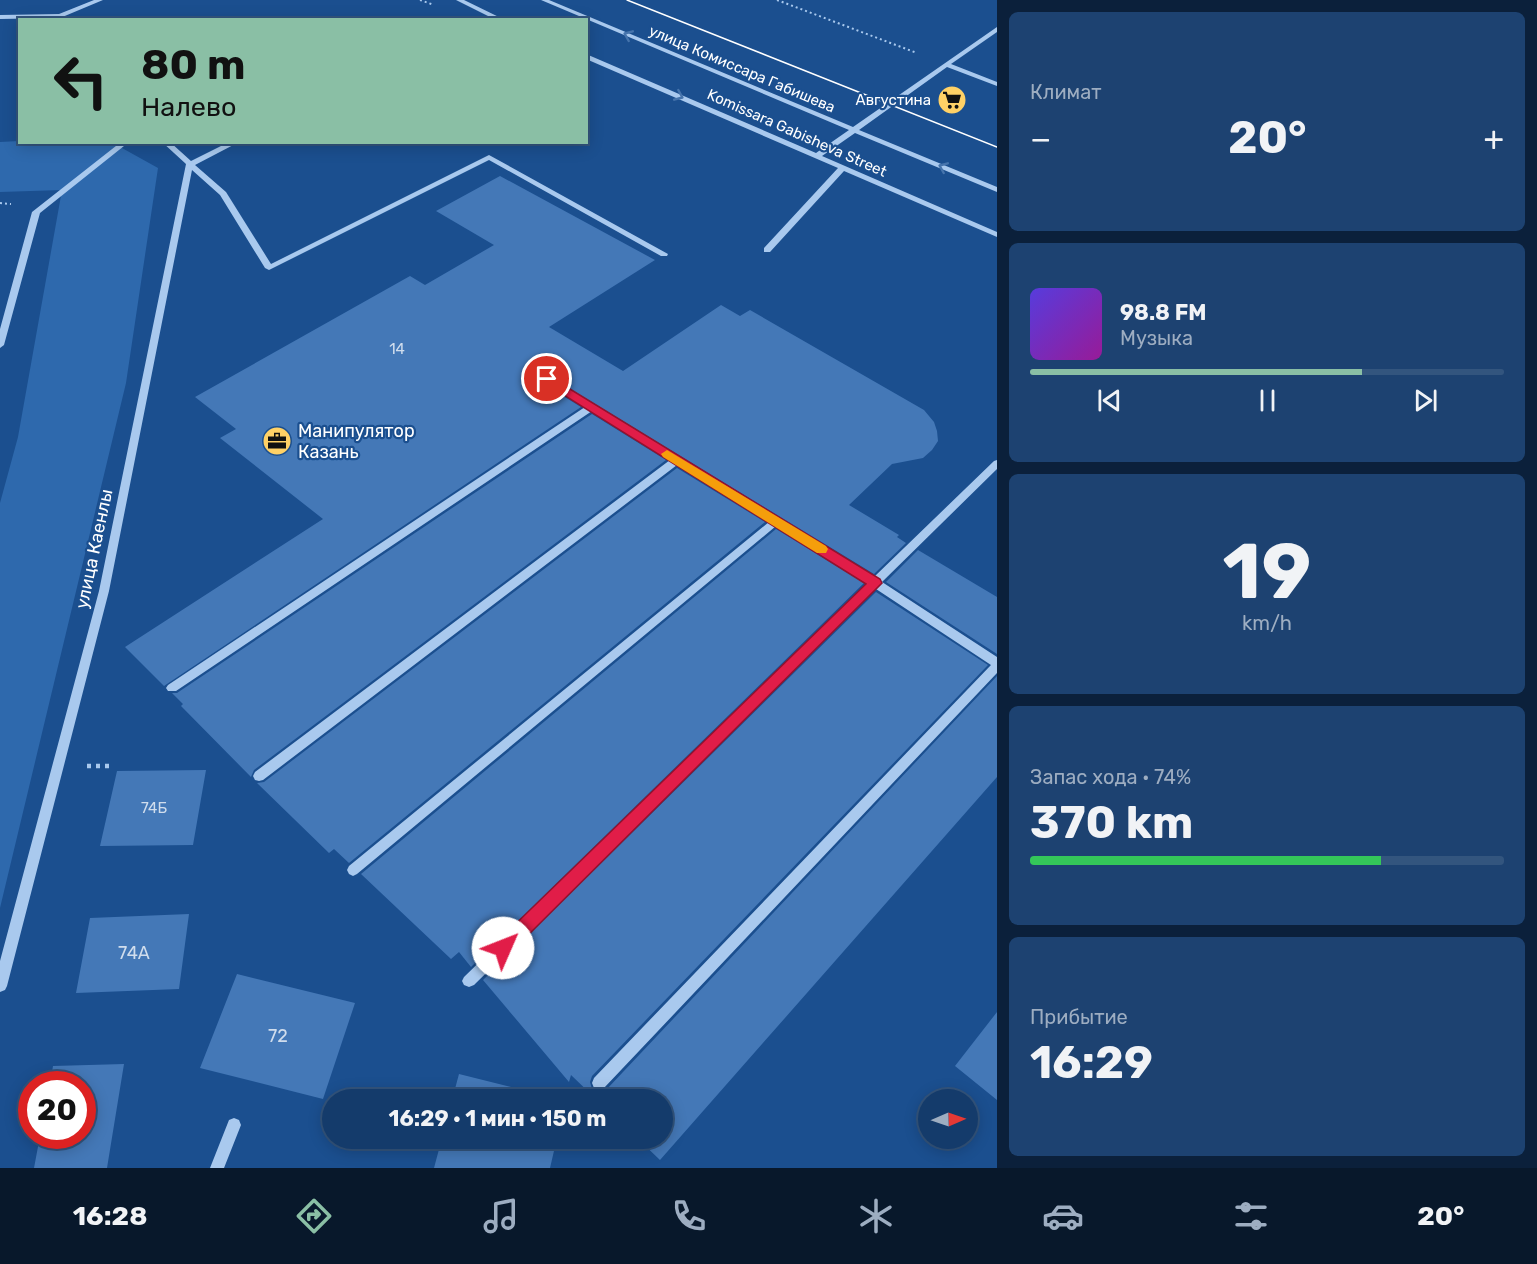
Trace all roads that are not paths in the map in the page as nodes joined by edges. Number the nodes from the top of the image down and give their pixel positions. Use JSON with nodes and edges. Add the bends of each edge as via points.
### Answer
{"nodes":[{"id":1,"x":100,"y":0,"type":"edge"},
{"id":2,"x":459,"y":0,"type":"edge"},
{"id":3,"x":544,"y":0,"type":"edge"},
{"id":4,"x":0,"y":17,"type":"edge"},
{"id":5,"x":494,"y":18,"type":"edge"},
{"id":6,"x":587,"y":18,"type":"edge"},
{"id":7,"x":588,"y":18,"type":"edge"},
{"id":8,"x":997,"y":29,"type":"edge"},
{"id":9,"x":588,"y":57,"type":"edge"},
{"id":10,"x":947,"y":65,"type":"junction"},
{"id":11,"x":997,"y":84,"type":"edge"},
{"id":12,"x":854,"y":130,"type":"junction"},
{"id":13,"x":123,"y":144,"type":"edge"},
{"id":14,"x":167,"y":144,"type":"edge"},
{"id":15,"x":232,"y":144,"type":"edge"},
{"id":16,"x":817,"y":156,"type":"junction"},
{"id":17,"x":189,"y":165,"type":"junction"},
{"id":18,"x":843,"y":167,"type":"junction"},
{"id":19,"x":997,"y":190,"type":"edge"},
{"id":20,"x":997,"y":235,"type":"edge"},
{"id":21,"x":766,"y":250,"type":"dead end"},
{"id":22,"x":664,"y":254,"type":"dead end"},
{"id":23,"x":0,"y":345,"type":"edge"},
{"id":24,"x":547,"y":379,"type":"dead end"},
{"id":25,"x":592,"y":407,"type":"junction"},
{"id":26,"x":676,"y":460,"type":"junction"},
{"id":27,"x":997,"y":463,"type":"edge"},
{"id":28,"x":776,"y":521,"type":"junction"},
{"id":29,"x":875,"y":583,"type":"junction"},
{"id":30,"x":997,"y":664,"type":"edge"},
{"id":31,"x":172,"y":688,"type":"dead end"},
{"id":32,"x":259,"y":776,"type":"dead end"},
{"id":33,"x":353,"y":870,"type":"dead end"},
{"id":34,"x":469,"y":981,"type":"dead end"},
{"id":35,"x":0,"y":986,"type":"edge"},
{"id":36,"x":599,"y":1083,"type":"dead end"},
{"id":37,"x":234,"y":1125,"type":"dead end"},
{"id":38,"x":217,"y":1168,"type":"edge"}],
"edges":[{"from":1,"to":4,"type":"street","via":[[60,16]]},
{"from":2,"to":5,"type":"street"},
{"from":6,"to":3,"type":"street","name":"улица Комиссара Габишева","one_way":true},
{"from":12,"to":7,"type":"street","name":"улица Комиссара Габишева","one_way":true},
{"from":8,"to":10,"type":"street"},
{"from":9,"to":16,"type":"street","name":"Komissara Gabisheva Street","one_way":true},
{"from":10,"to":11,"type":"street"},
{"from":10,"to":12,"type":"street"},
{"from":12,"to":16,"type":"street"},
{"from":19,"to":12,"type":"street","name":"улица Комиссара Габишева","one_way":true},
{"from":13,"to":23,"type":"street","via":[[36,212]]},
{"from":14,"to":17,"type":"street"},
{"from":15,"to":17,"type":"street"},
{"from":16,"to":18,"type":"street","name":"Komissara Gabisheva Street"},
{"from":17,"to":22,"type":"street","via":[[223,194],[269,268],[489,157]]},
{"from":17,"to":35,"type":"street","name":"улица Каенлы","via":[[104,591]]},
{"from":18,"to":20,"type":"street","name":"Komissara Gabisheva Street"},
{"from":18,"to":21,"type":"street"},
{"from":24,"to":25,"type":"street"},
{"from":25,"to":26,"type":"street"},
{"from":25,"to":31,"type":"street"},
{"from":26,"to":28,"type":"street"},
{"from":26,"to":32,"type":"street"},
{"from":27,"to":29,"type":"street"},
{"from":28,"to":29,"type":"street"},
{"from":28,"to":33,"type":"street"},
{"from":29,"to":30,"type":"street"},
{"from":29,"to":34,"type":"street"},
{"from":30,"to":36,"type":"street"},
{"from":37,"to":38,"type":"street"}]}
